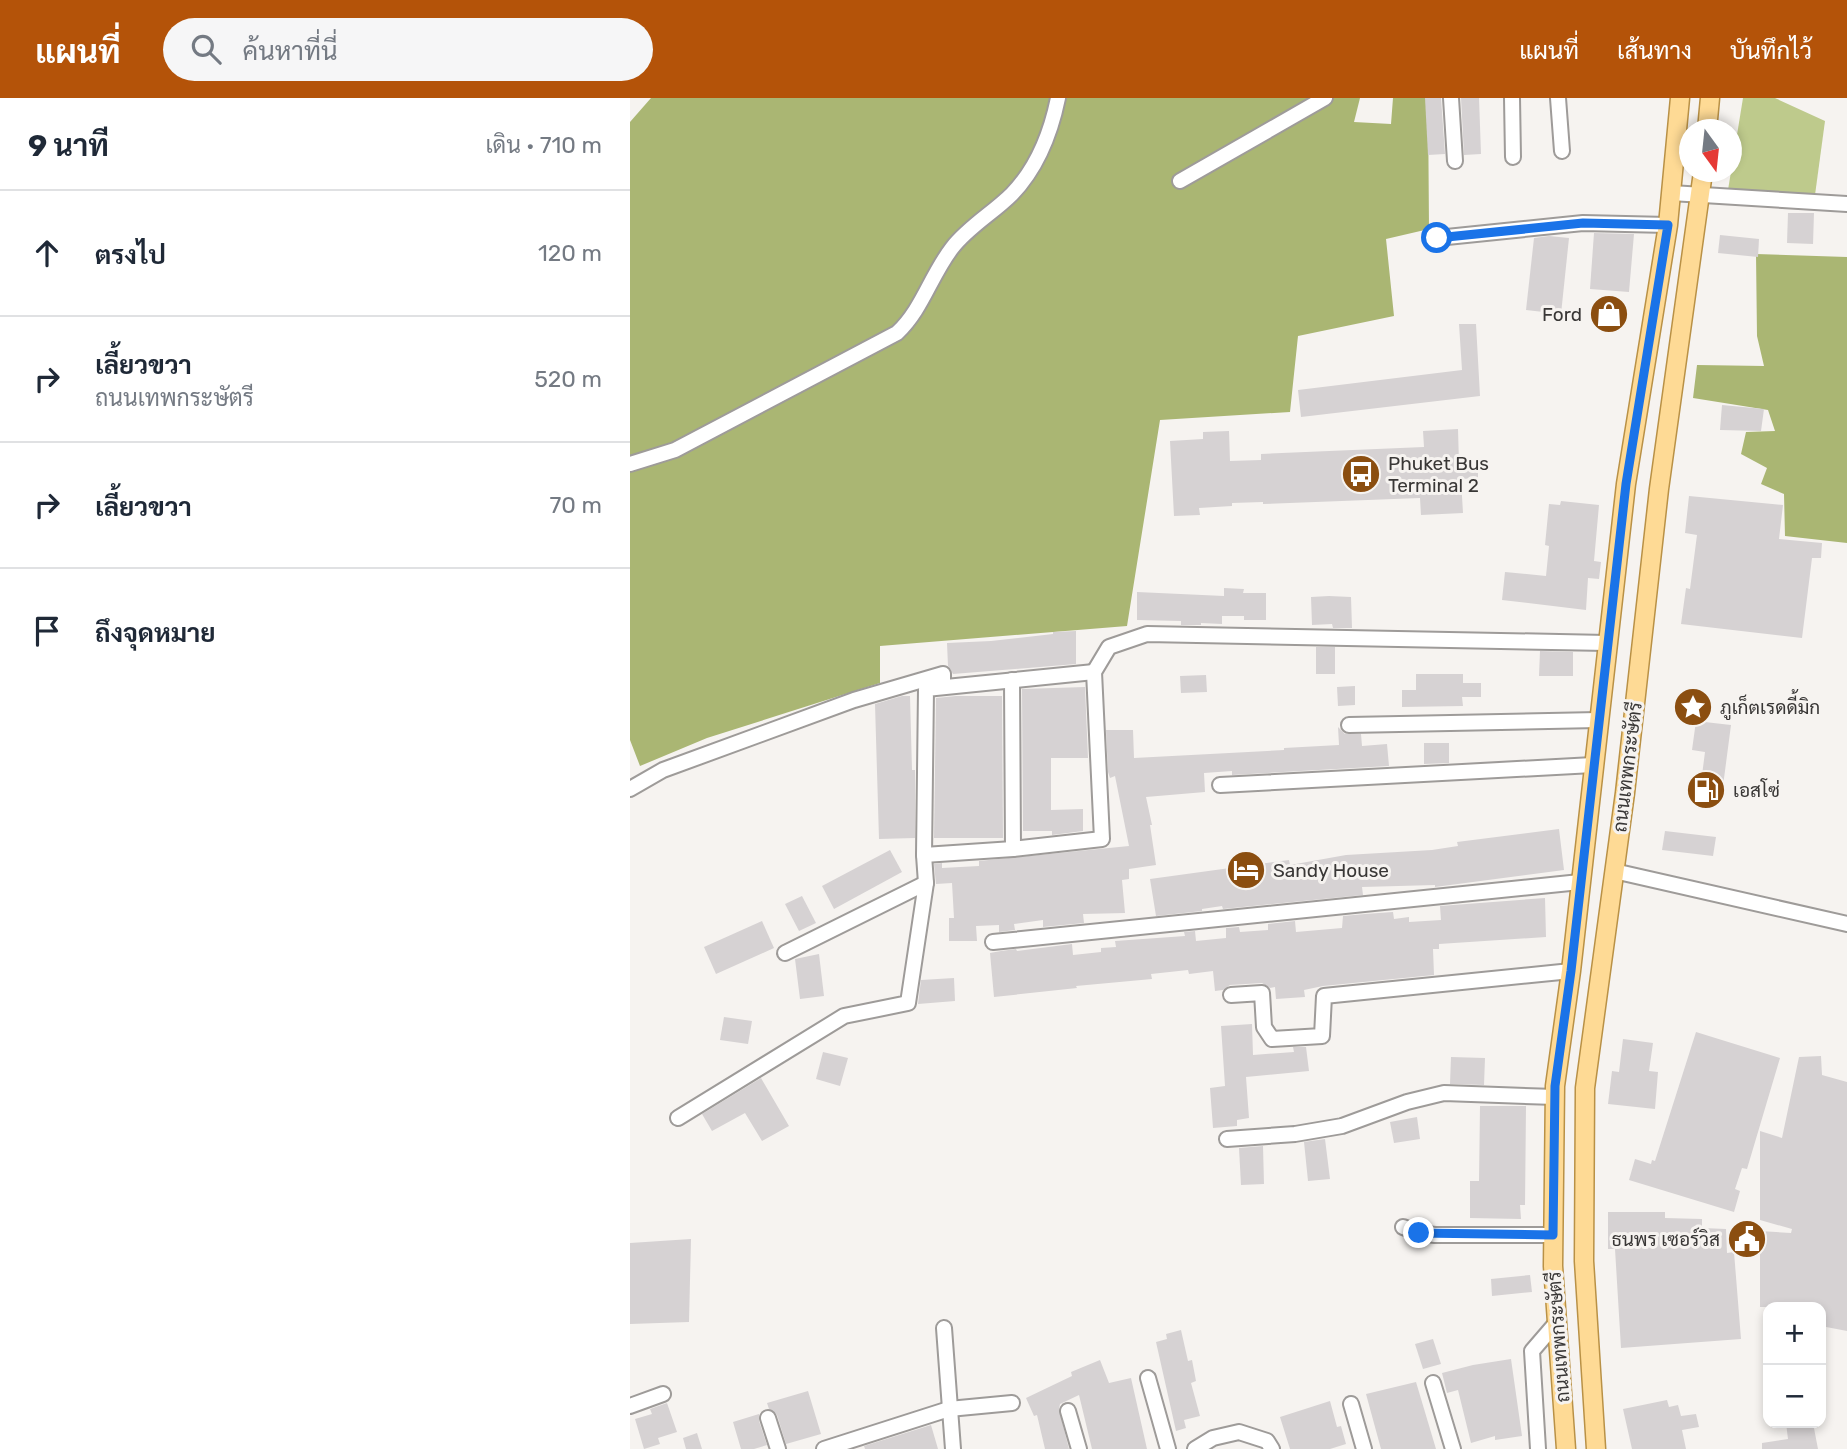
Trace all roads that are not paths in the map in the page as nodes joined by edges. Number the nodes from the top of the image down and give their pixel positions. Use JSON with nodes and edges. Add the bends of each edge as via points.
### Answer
{"nodes":[{"id":1,"x":1058,"y":98,"type":"edge"},
{"id":2,"x":1325,"y":98,"type":"edge"},
{"id":3,"x":1451,"y":98,"type":"edge"},
{"id":4,"x":1512,"y":98,"type":"edge"},
{"id":5,"x":1558,"y":98,"type":"edge"},
{"id":6,"x":1680,"y":98,"type":"edge"},
{"id":7,"x":1710,"y":98,"type":"edge"},
{"id":8,"x":1708,"y":119,"type":"edge"},
{"id":9,"x":1562,"y":151,"type":"dead end"},
{"id":10,"x":1513,"y":157,"type":"dead end"},
{"id":11,"x":1455,"y":161,"type":"dead end"},
{"id":12,"x":1180,"y":181,"type":"dead end"},
{"id":13,"x":1702,"y":182,"type":"edge"},
{"id":14,"x":1671,"y":193,"type":"junction"},
{"id":15,"x":1700,"y":196,"type":"junction"},
{"id":16,"x":1847,"y":204,"type":"edge"},
{"id":17,"x":1668,"y":225,"type":"junction"},
{"id":18,"x":1437,"y":238,"type":"dead end"},
{"id":19,"x":630,"y":464,"type":"edge"},
{"id":20,"x":1607,"y":643,"type":"junction"},
{"id":21,"x":1094,"y":672,"type":"junction"},
{"id":22,"x":1012,"y":680,"type":"junction"},
{"id":23,"x":943,"y":687,"type":"junction"},
{"id":24,"x":1598,"y":720,"type":"junction"},
{"id":25,"x":1349,"y":724,"type":"dead end"},
{"id":26,"x":1593,"y":765,"type":"junction"},
{"id":27,"x":1220,"y":785,"type":"dead end"},
{"id":28,"x":630,"y":789,"type":"edge"},
{"id":29,"x":1013,"y":849,"type":"junction"},
{"id":30,"x":924,"y":855,"type":"junction"},
{"id":31,"x":1614,"y":871,"type":"junction"},
{"id":32,"x":1580,"y":882,"type":"junction"},
{"id":33,"x":926,"y":883,"type":"junction"},
{"id":34,"x":1847,"y":924,"type":"edge"},
{"id":35,"x":993,"y":942,"type":"dead end"},
{"id":36,"x":785,"y":953,"type":"dead end"},
{"id":37,"x":1571,"y":971,"type":"junction"},
{"id":38,"x":1231,"y":995,"type":"dead end"},
{"id":39,"x":1555,"y":1097,"type":"junction"},
{"id":40,"x":678,"y":1118,"type":"dead end"},
{"id":41,"x":1227,"y":1139,"type":"dead end"},
{"id":42,"x":1403,"y":1227,"type":"dead end"},
{"id":43,"x":1553,"y":1235,"type":"junction"},
{"id":44,"x":1557,"y":1322,"type":"junction"},
{"id":45,"x":944,"y":1328,"type":"dead end"},
{"id":46,"x":1148,"y":1378,"type":"dead end"},
{"id":47,"x":1433,"y":1383,"type":"dead end"},
{"id":48,"x":663,"y":1394,"type":"dead end"},
{"id":49,"x":1012,"y":1402,"type":"dead end"},
{"id":50,"x":1351,"y":1404,"type":"dead end"},
{"id":51,"x":630,"y":1406,"type":"edge"},
{"id":52,"x":949,"y":1409,"type":"junction"},
{"id":53,"x":1068,"y":1410,"type":"dead end"},
{"id":54,"x":768,"y":1418,"type":"dead end"},
{"id":55,"x":1565,"y":1448,"type":"edge"},
{"id":56,"x":778,"y":1449,"type":"edge"},
{"id":57,"x":824,"y":1449,"type":"edge"},
{"id":58,"x":953,"y":1449,"type":"edge"},
{"id":59,"x":1079,"y":1449,"type":"edge"},
{"id":60,"x":1168,"y":1449,"type":"edge"},
{"id":61,"x":1195,"y":1449,"type":"edge"},
{"id":62,"x":1272,"y":1449,"type":"edge"},
{"id":63,"x":1364,"y":1449,"type":"edge"},
{"id":64,"x":1453,"y":1449,"type":"edge"},
{"id":65,"x":1538,"y":1449,"type":"edge"},
{"id":66,"x":1545,"y":1449,"type":"edge"},
{"id":67,"x":1596,"y":1449,"type":"edge"}],
"edges":[{"from":1,"to":19,"type":"street","via":[[1033,166],[1013,193],[955,244],[911,320],[897,334],[675,450]]},
{"from":2,"to":12,"type":"street"},
{"from":3,"to":11,"type":"street"},
{"from":4,"to":10,"type":"street"},
{"from":5,"to":9,"type":"street"},
{"from":6,"to":14,"type":"main road","name":"ถนนเทพกระษัตรี"},
{"from":7,"to":8,"type":"main road"},
{"from":13,"to":15,"type":"main road","name":"ถนนเทพกระษัตรี"},
{"from":14,"to":15,"type":"street"},
{"from":14,"to":17,"type":"main road","name":"ถนนเทพกระษัตรี"},
{"from":15,"to":16,"type":"street"},
{"from":15,"to":31,"type":"main road","name":"ถนนเทพกระษัตรี","via":[[1659,489]]},
{"from":17,"to":18,"type":"street","via":[[1583,223]]},
{"from":17,"to":20,"type":"main road","name":"ถนนเทพกระษัตรี","via":[[1626,484]]},
{"from":20,"to":21,"type":"street","via":[[1147,634],[1109,647]]},
{"from":20,"to":24,"type":"main road","name":"ถนนเทพกระษัตรี"},
{"from":21,"to":22,"type":"street"},
{"from":21,"to":29,"type":"street","via":[[1102,839]]},
{"from":22,"to":23,"type":"street"},
{"from":22,"to":29,"type":"street"},
{"from":23,"to":28,"type":"street","via":[[943,674],[854,700],[663,771]]},
{"from":23,"to":30,"type":"street","via":[[926,689]]},
{"from":24,"to":25,"type":"street"},
{"from":24,"to":26,"type":"main road","name":"ถนนเทพกระษัตรี"},
{"from":26,"to":27,"type":"street"},
{"from":26,"to":32,"type":"main road","name":"ถนนเทพกระษัตรี"},
{"from":29,"to":30,"type":"street"},
{"from":30,"to":33,"type":"street"},
{"from":31,"to":34,"type":"street"},
{"from":31,"to":67,"type":"main road","name":"ถนนเทพกระษัตรี","via":[[1585,1088],[1584,1261]]},
{"from":32,"to":35,"type":"street"},
{"from":32,"to":37,"type":"main road","name":"ถนนเทพกระษัตรี"},
{"from":33,"to":36,"type":"street"},
{"from":33,"to":40,"type":"street","via":[[908,1003],[844,1016]]},
{"from":37,"to":38,"type":"street","via":[[1324,996],[1322,1036],[1272,1039],[1265,1027],[1262,993]]},
{"from":37,"to":39,"type":"main road","name":"ถนนเทพกระษัตรี"},
{"from":39,"to":41,"type":"street","via":[[1444,1093],[1342,1126]]},
{"from":39,"to":43,"type":"main road","name":"ถนนเทพกระษัตรี"},
{"from":42,"to":43,"type":"street","via":[[1434,1235]]},
{"from":43,"to":44,"type":"main road","name":"ถนนเทพกระษัตรี"},
{"from":44,"to":55,"type":"main road","name":"ถนนเทพกระษัตรี"},
{"from":44,"to":65,"type":"street","via":[[1532,1351]]},
{"from":45,"to":52,"type":"street"},
{"from":46,"to":60,"type":"street"},
{"from":47,"to":64,"type":"street"},
{"from":48,"to":51,"type":"street"},
{"from":49,"to":52,"type":"street"},
{"from":50,"to":63,"type":"street"},
{"from":52,"to":57,"type":"street"},
{"from":52,"to":58,"type":"street"},
{"from":53,"to":59,"type":"street"},
{"from":54,"to":56,"type":"street"},
{"from":55,"to":66,"type":"street"},
{"from":61,"to":62,"type":"street","via":[[1213,1438],[1239,1432],[1267,1441]]}]}
